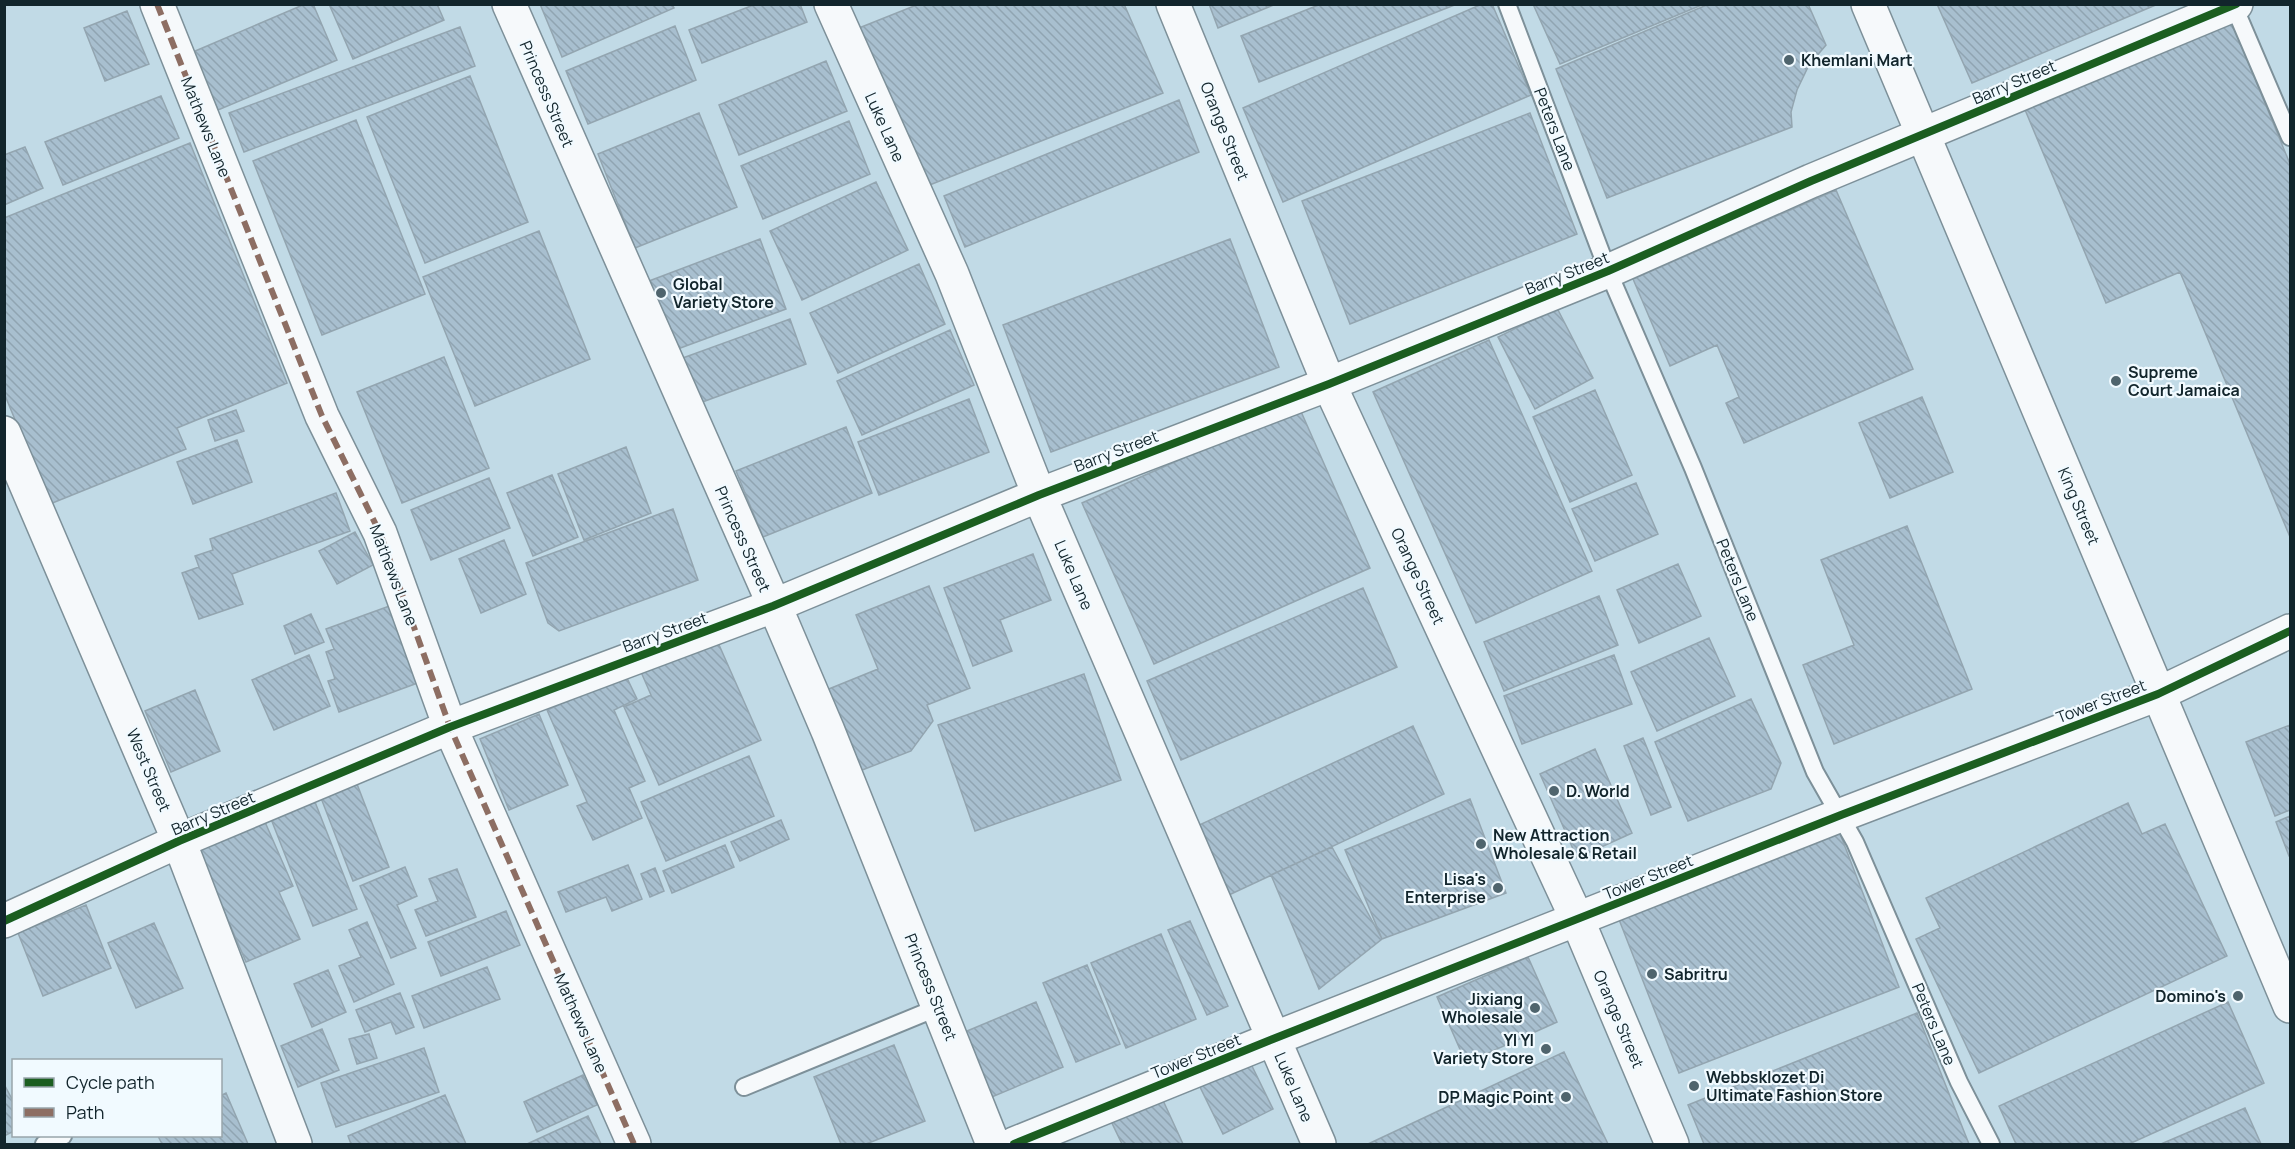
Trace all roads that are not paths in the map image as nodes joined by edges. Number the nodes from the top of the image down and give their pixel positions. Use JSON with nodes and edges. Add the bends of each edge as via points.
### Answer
{"nodes":[{"id":1,"x":157,"y":4,"type":"edge"},
{"id":2,"x":509,"y":4,"type":"edge"},
{"id":3,"x":831,"y":4,"type":"edge"},
{"id":4,"x":1173,"y":4,"type":"edge"},
{"id":5,"x":1507,"y":4,"type":"edge"},
{"id":6,"x":1868,"y":4,"type":"edge"},
{"id":7,"x":2234,"y":5,"type":"edge"},
{"id":8,"x":1923,"y":135,"type":"junction"},
{"id":9,"x":2290,"y":137,"type":"edge"},
{"id":10,"x":1608,"y":271,"type":"junction"},
{"id":11,"x":1329,"y":384,"type":"junction"},
{"id":12,"x":4,"y":433,"type":"edge"},
{"id":13,"x":1039,"y":495,"type":"junction"},
{"id":14,"x":773,"y":606,"type":"junction"},
{"id":15,"x":2290,"y":631,"type":"edge"},
{"id":16,"x":2158,"y":694,"type":"junction"},
{"id":17,"x":450,"y":727,"type":"junction"},
{"id":18,"x":1841,"y":815,"type":"junction"},
{"id":19,"x":179,"y":841,"type":"junction"},
{"id":20,"x":1577,"y":919,"type":"junction"},
{"id":21,"x":4,"y":921,"type":"edge"},
{"id":22,"x":2290,"y":1006,"type":"edge"},
{"id":23,"x":939,"y":1007,"type":"junction"},
{"id":24,"x":1273,"y":1039,"type":"junction"},
{"id":25,"x":744,"y":1087,"type":"dead end"},
{"id":26,"x":61,"y":1137,"type":"edge"},
{"id":27,"x":44,"y":1144,"type":"edge"},
{"id":28,"x":296,"y":1144,"type":"edge"},
{"id":29,"x":634,"y":1144,"type":"edge"},
{"id":30,"x":993,"y":1144,"type":"edge"},
{"id":31,"x":1014,"y":1144,"type":"edge"},
{"id":32,"x":1319,"y":1144,"type":"edge"},
{"id":33,"x":1672,"y":1144,"type":"edge"},
{"id":34,"x":1991,"y":1144,"type":"edge"}],
"edges":[{"from":1,"to":17,"type":"street","name":"Mathews Lane","via":[[322,416],[380,533]]},
{"from":2,"to":14,"type":"street","name":"Princess Street"},
{"from":3,"to":13,"type":"street","name":"Luke Lane","via":[[952,274]]},
{"from":4,"to":11,"type":"street","name":"Orange Street"},
{"from":5,"to":10,"type":"lane","name":"Peters Lane"},
{"from":6,"to":8,"type":"street","name":"King Street"},
{"from":7,"to":8,"type":"street","name":"Barry Street"},
{"from":7,"to":9,"type":"lane"},
{"from":8,"to":10,"type":"street","name":"Barry Street"},
{"from":8,"to":16,"type":"street","name":"King Street"},
{"from":10,"to":11,"type":"street","name":"Barry Street"},
{"from":10,"to":18,"type":"lane","name":"Peters Lane","via":[[1693,468],[1815,772]]},
{"from":11,"to":13,"type":"street","name":"Barry Street"},
{"from":11,"to":20,"type":"street","name":"Orange Street"},
{"from":12,"to":19,"type":"street","name":"West Street"},
{"from":13,"to":14,"type":"street","name":"Barry Street"},
{"from":13,"to":24,"type":"street","name":"Luke Lane"},
{"from":14,"to":17,"type":"street","name":"Barry Street"},
{"from":14,"to":23,"type":"street","name":"Princess Street","via":[[828,731]]},
{"from":15,"to":16,"type":"street","name":"Tower Street"},
{"from":16,"to":18,"type":"street","name":"Tower Street"},
{"from":16,"to":22,"type":"street","name":"King Street"},
{"from":17,"to":19,"type":"street","name":"Barry Street"},
{"from":17,"to":29,"type":"street","name":"Mathews Lane"},
{"from":18,"to":20,"type":"street","name":"Tower Street"},
{"from":18,"to":34,"type":"lane","name":"Peters Lane","via":[[1959,1082]]},
{"from":19,"to":21,"type":"street","name":"Barry Street"},
{"from":19,"to":28,"type":"street","name":"West Street"},
{"from":20,"to":24,"type":"street","name":"Tower Street"},
{"from":20,"to":33,"type":"street","name":"Orange Street"},
{"from":23,"to":25,"type":"lane"},
{"from":23,"to":30,"type":"street","name":"Princess Street"},
{"from":24,"to":31,"type":"street","name":"Tower Street"},
{"from":24,"to":32,"type":"street","name":"Luke Lane"},
{"from":26,"to":27,"type":"lane"}]}
